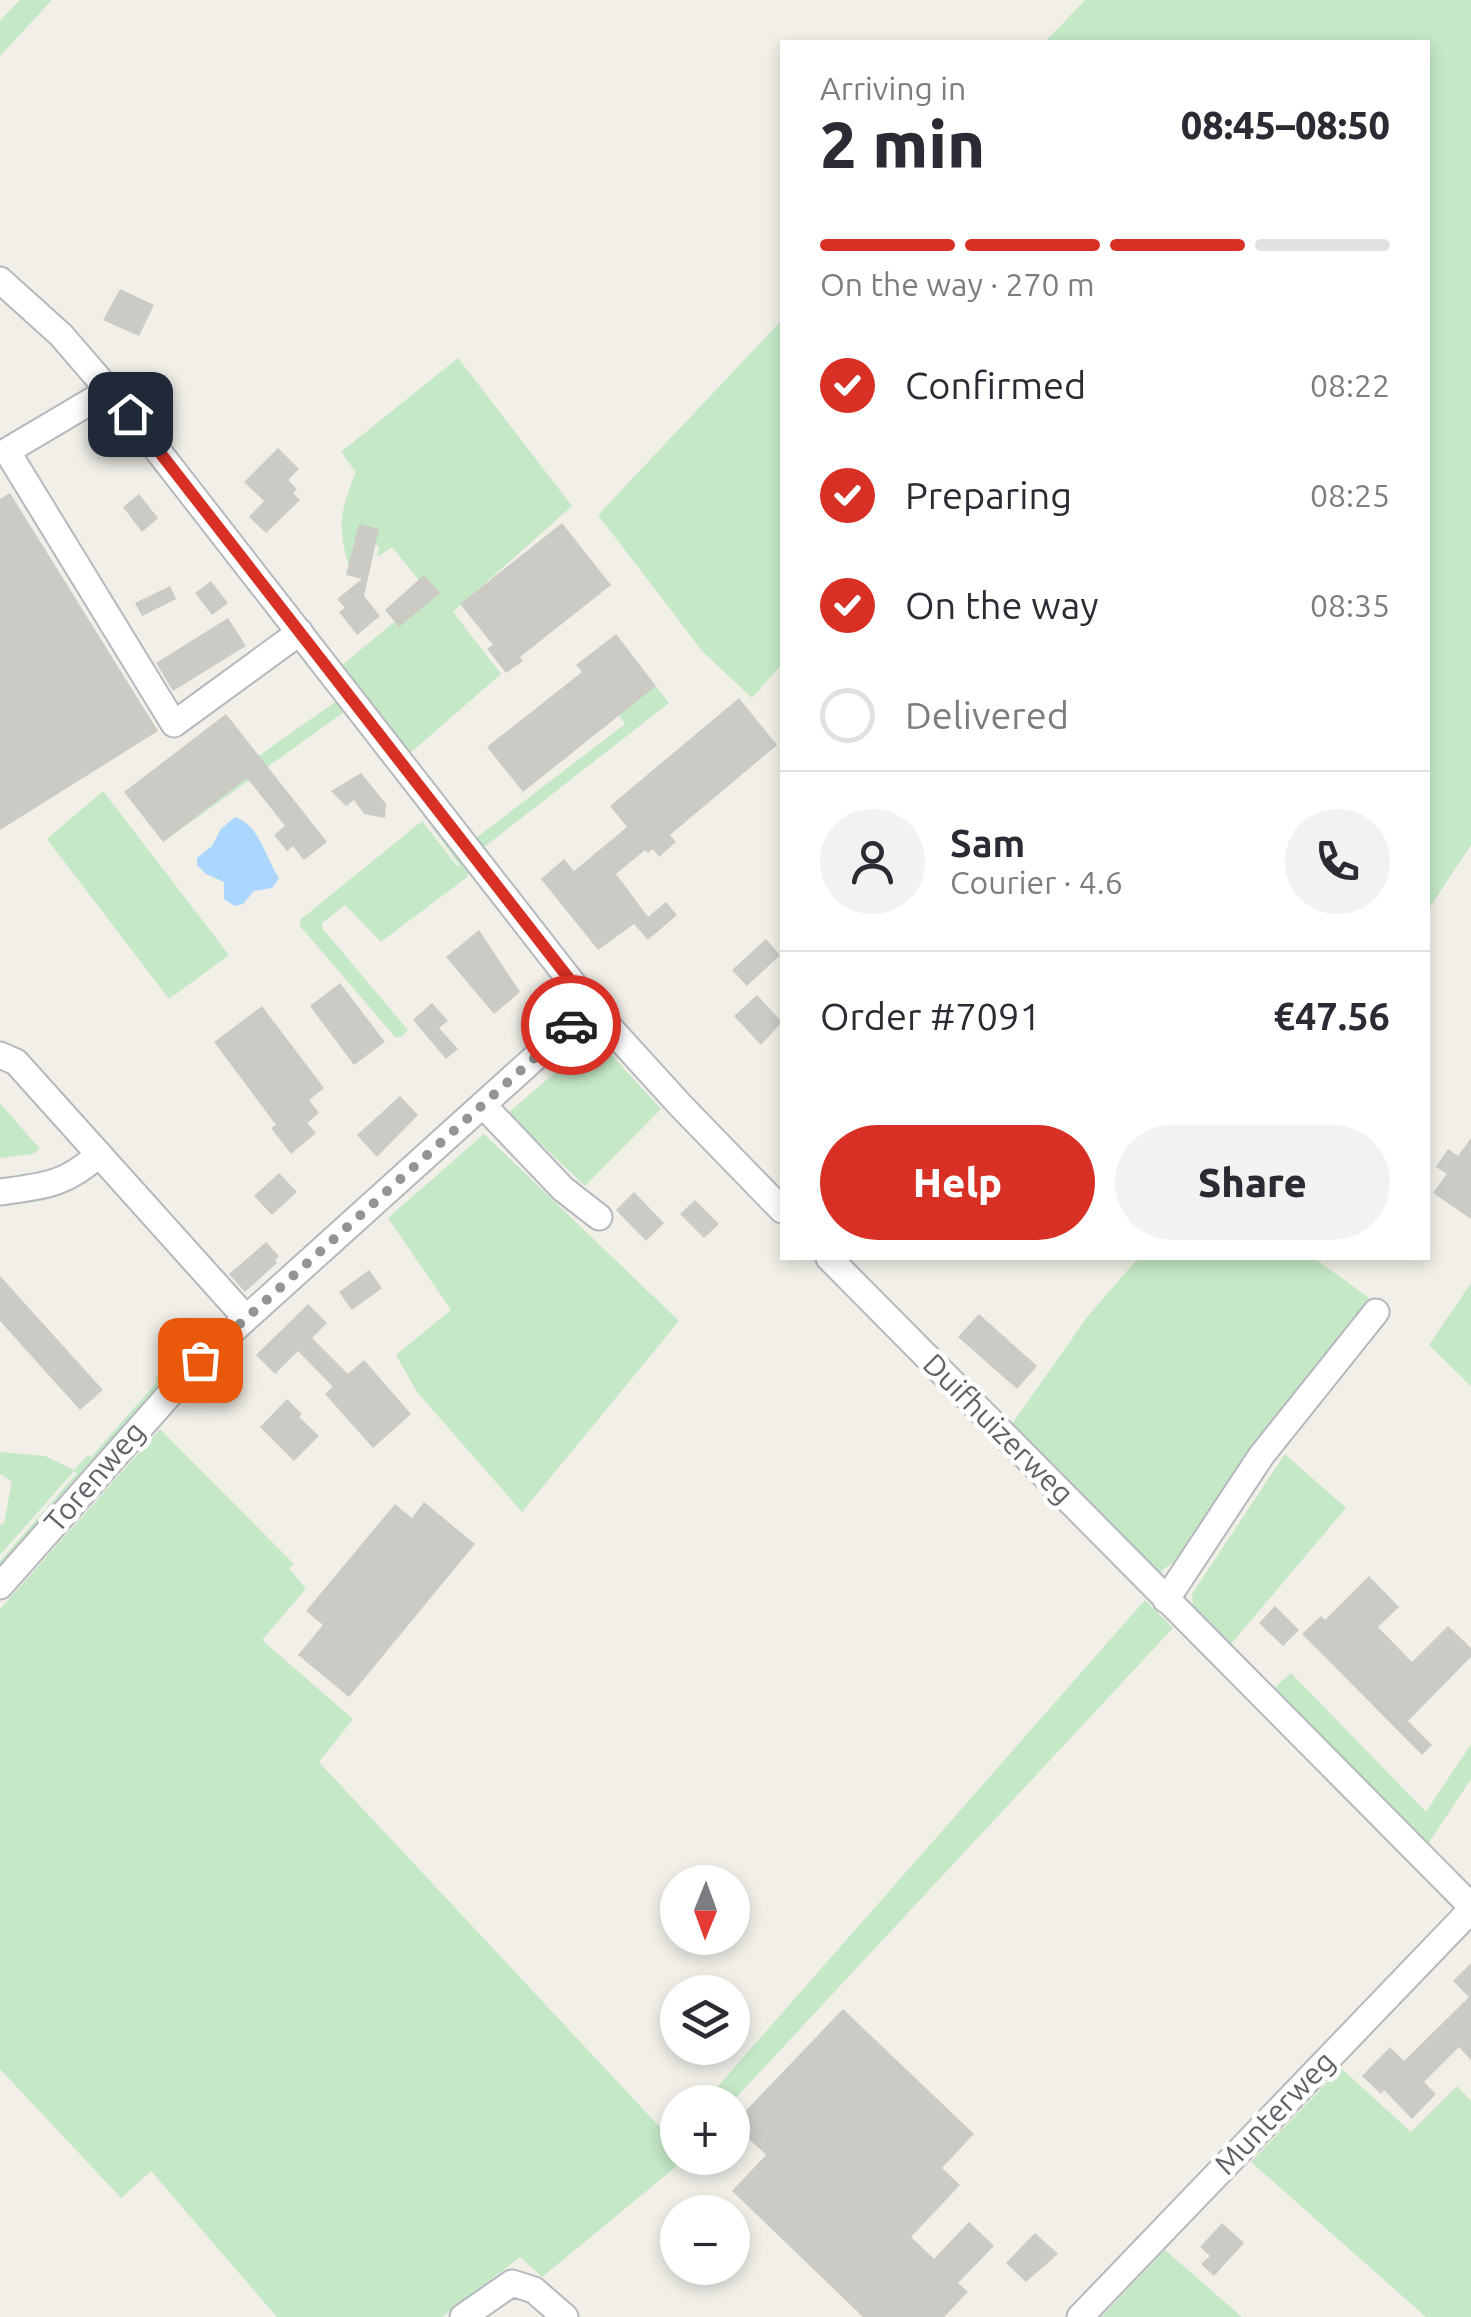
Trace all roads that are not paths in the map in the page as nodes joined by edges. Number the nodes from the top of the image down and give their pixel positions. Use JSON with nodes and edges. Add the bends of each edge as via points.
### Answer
{"nodes":[{"id":1,"x":0,"y":280,"type":"edge"},
{"id":2,"x":110,"y":390,"type":"junction"},
{"id":3,"x":300,"y":632,"type":"junction"},
{"id":4,"x":591,"y":1007,"type":"junction"},
{"id":5,"x":0,"y":1055,"type":"edge"},
{"id":6,"x":483,"y":1104,"type":"junction"},
{"id":7,"x":99,"y":1154,"type":"junction"},
{"id":8,"x":0,"y":1192,"type":"edge"},
{"id":9,"x":780,"y":1208,"type":"edge"},
{"id":10,"x":599,"y":1217,"type":"dead end"},
{"id":11,"x":832,"y":1260,"type":"edge"},
{"id":12,"x":1376,"y":1312,"type":"dead end"},
{"id":13,"x":246,"y":1318,"type":"junction"},
{"id":14,"x":0,"y":1586,"type":"edge"},
{"id":15,"x":1166,"y":1600,"type":"junction"},
{"id":16,"x":1471,"y":1908,"type":"edge"},
{"id":17,"x":463,"y":2317,"type":"edge"},
{"id":18,"x":565,"y":2317,"type":"edge"},
{"id":19,"x":1080,"y":2317,"type":"edge"}],
"edges":[{"from":1,"to":2,"type":"street"},
{"from":2,"to":3,"type":"street"},
{"from":2,"to":3,"type":"street","via":[[7,452],[174,724]]},
{"from":3,"to":4,"type":"street"},
{"from":4,"to":6,"type":"street","name":"Torenweg"},
{"from":4,"to":9,"type":"street"},
{"from":5,"to":7,"type":"street","via":[[16,1062]]},
{"from":6,"to":10,"type":"street","via":[[563,1189]]},
{"from":6,"to":13,"type":"street","name":"Torenweg"},
{"from":7,"to":8,"type":"street","via":[[54,1184]]},
{"from":7,"to":13,"type":"street"},
{"from":11,"to":15,"type":"street","name":"Duifhuizerweg"},
{"from":12,"to":15,"type":"street","via":[[1261,1456]]},
{"from":13,"to":14,"type":"street","name":"Torenweg","via":[[158,1405]]},
{"from":15,"to":16,"type":"street","name":"Duifhuizerweg"},
{"from":16,"to":19,"type":"street","name":"Munterweg"},
{"from":17,"to":18,"type":"street","via":[[512,2284],[534,2290]]}]}
